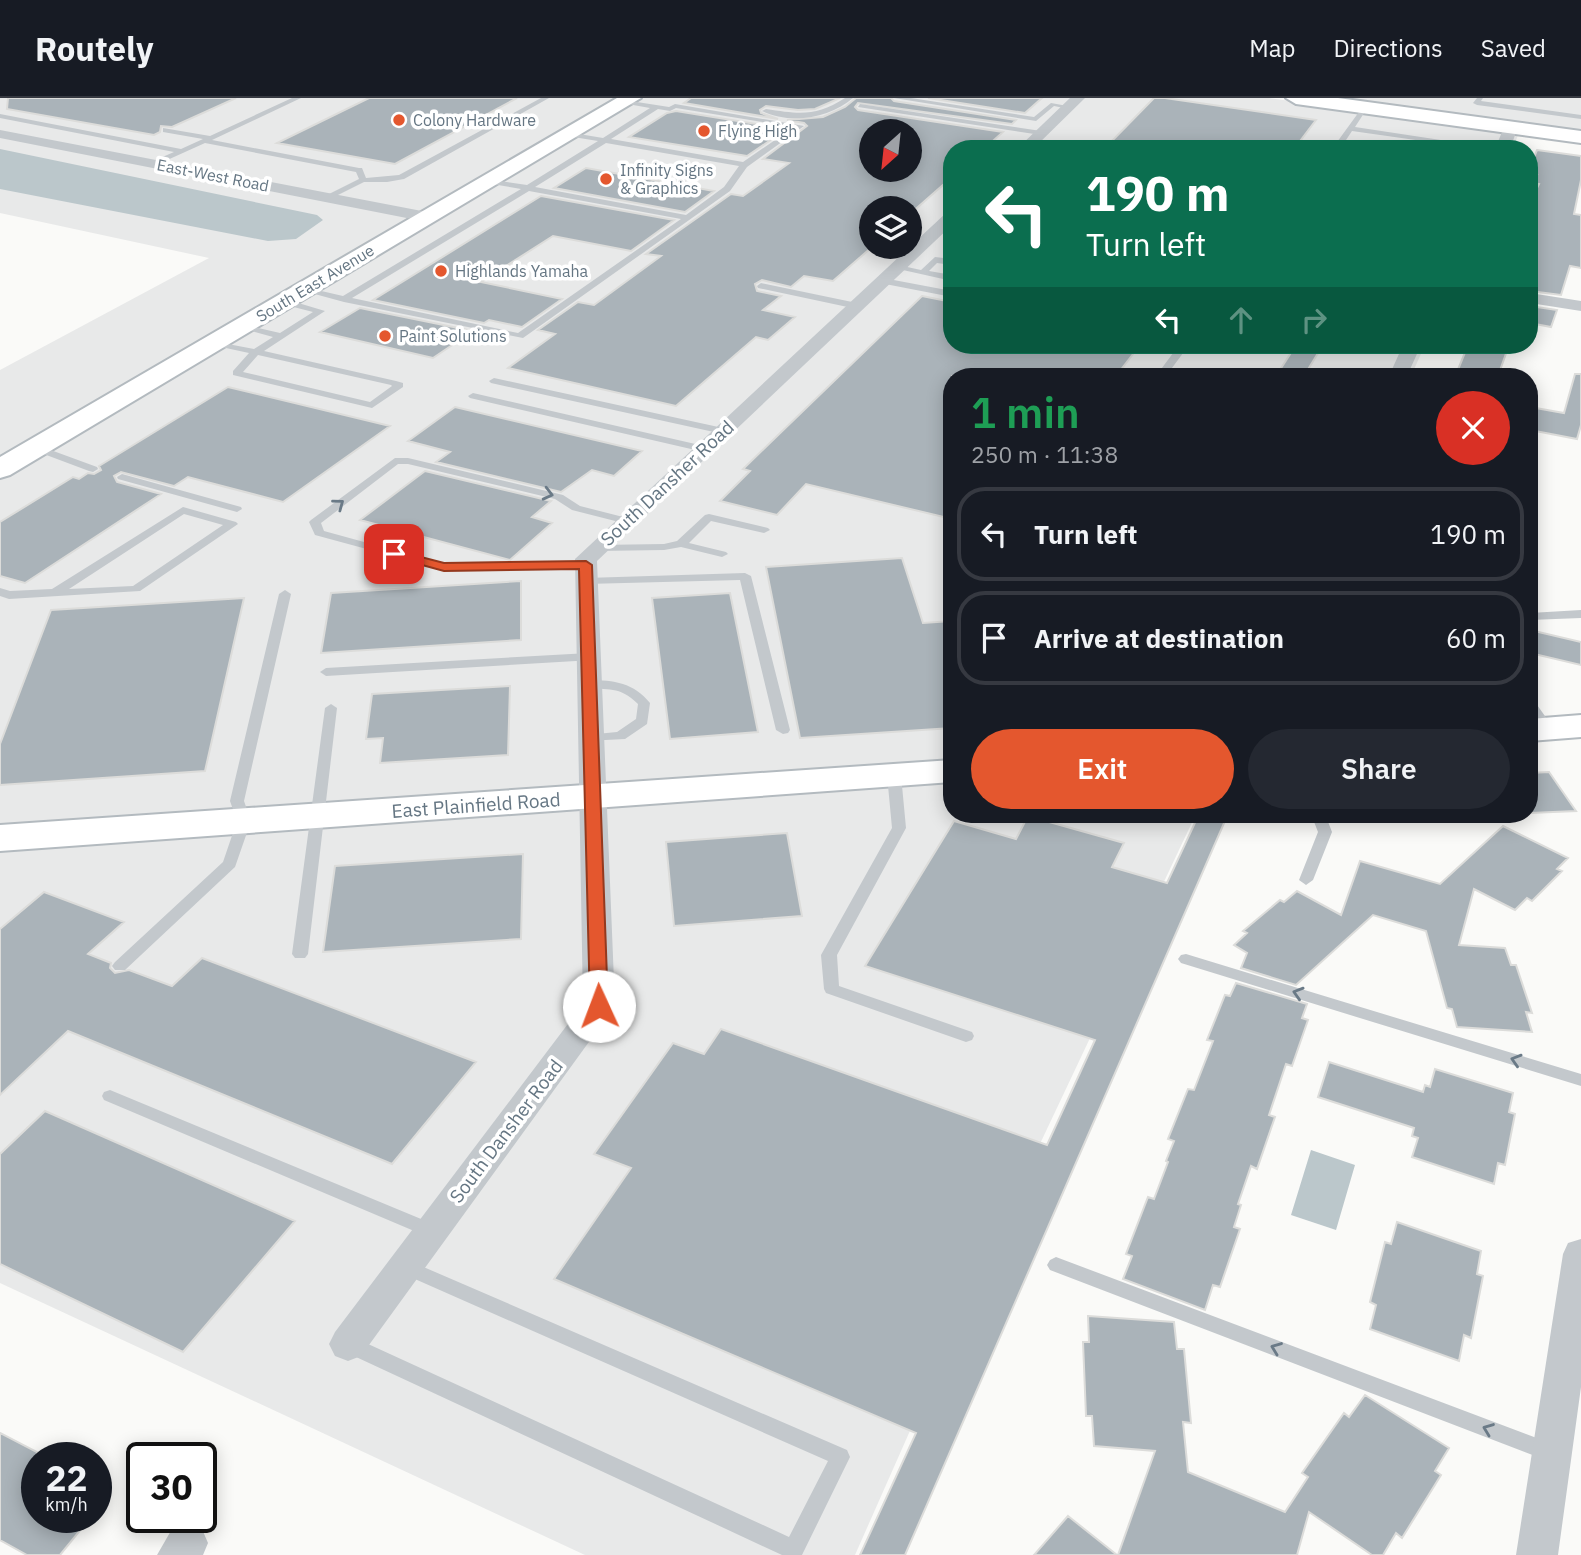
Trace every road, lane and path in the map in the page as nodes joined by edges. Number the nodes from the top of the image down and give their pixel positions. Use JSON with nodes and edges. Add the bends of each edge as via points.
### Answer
{"nodes":[{"id":1,"x":298,"y":98,"type":"edge"},
{"id":2,"x":546,"y":98,"type":"edge"},
{"id":3,"x":682,"y":98,"type":"edge"},
{"id":4,"x":850,"y":98,"type":"edge"},
{"id":5,"x":897,"y":98,"type":"edge"},
{"id":6,"x":1296,"y":98,"type":"edge"},
{"id":7,"x":1480,"y":98,"type":"edge"},
{"id":8,"x":627,"y":100,"type":"edge"},
{"id":9,"x":1329,"y":100,"type":"edge"},
{"id":10,"x":1074,"y":102,"type":"edge"},
{"id":11,"x":860,"y":106,"type":"dead end"},
{"id":12,"x":657,"y":107,"type":"junction"},
{"id":13,"x":1364,"y":107,"type":"junction"},
{"id":14,"x":0,"y":116,"type":"edge"},
{"id":15,"x":1581,"y":117,"type":"edge"},
{"id":16,"x":1511,"y":127,"type":"junction"},
{"id":17,"x":1349,"y":128,"type":"junction"},
{"id":18,"x":166,"y":130,"type":"dead end"},
{"id":19,"x":79,"y":131,"type":"junction"},
{"id":20,"x":1041,"y":133,"type":"junction"},
{"id":21,"x":0,"y":134,"type":"edge"},
{"id":22,"x":570,"y":134,"type":"junction"},
{"id":23,"x":1581,"y":137,"type":"edge"},
{"id":24,"x":208,"y":139,"type":"junction"},
{"id":25,"x":604,"y":140,"type":"junction"},
{"id":26,"x":1034,"y":140,"type":"edge"},
{"id":27,"x":1342,"y":140,"type":"edge"},
{"id":28,"x":1433,"y":140,"type":"edge"},
{"id":29,"x":1506,"y":140,"type":"edge"},
{"id":30,"x":51,"y":144,"type":"junction"},
{"id":31,"x":182,"y":151,"type":"junction"},
{"id":32,"x":154,"y":164,"type":"junction"},
{"id":33,"x":744,"y":165,"type":"junction"},
{"id":34,"x":363,"y":180,"type":"junction"},
{"id":35,"x":489,"y":181,"type":"junction"},
{"id":36,"x":528,"y":188,"type":"junction"},
{"id":37,"x":328,"y":198,"type":"junction"},
{"id":38,"x":427,"y":217,"type":"junction"},
{"id":39,"x":688,"y":218,"type":"junction"},
{"id":40,"x":943,"y":226,"type":"edge"},
{"id":41,"x":943,"y":261,"type":"edge"},
{"id":42,"x":901,"y":274,"type":"junction"},
{"id":43,"x":943,"y":277,"type":"edge"},
{"id":44,"x":761,"y":286,"type":"dead end"},
{"id":45,"x":943,"y":290,"type":"edge"},
{"id":46,"x":294,"y":296,"type":"junction"},
{"id":47,"x":344,"y":299,"type":"junction"},
{"id":48,"x":1538,"y":299,"type":"edge"},
{"id":49,"x":857,"y":306,"type":"junction"},
{"id":50,"x":1581,"y":306,"type":"edge"},
{"id":51,"x":244,"y":326,"type":"junction"},
{"id":52,"x":281,"y":336,"type":"junction"},
{"id":53,"x":215,"y":343,"type":"junction"},
{"id":54,"x":256,"y":352,"type":"junction"},
{"id":55,"x":494,"y":381,"type":"dead end"},
{"id":56,"x":473,"y":396,"type":"dead end"},
{"id":57,"x":714,"y":440,"type":"junction"},
{"id":58,"x":37,"y":448,"type":"junction"},
{"id":59,"x":0,"y":469,"type":"edge"},
{"id":60,"x":93,"y":469,"type":"dead end"},
{"id":61,"x":122,"y":477,"type":"dead end"},
{"id":62,"x":237,"y":509,"type":"dead end"},
{"id":63,"x":627,"y":521,"type":"junction"},
{"id":64,"x":764,"y":530,"type":"dead end"},
{"id":65,"x":681,"y":544,"type":"junction"},
{"id":66,"x":722,"y":554,"type":"dead end"},
{"id":67,"x":590,"y":565,"type":"junction"},
{"id":68,"x":0,"y":592,"type":"edge"},
{"id":69,"x":55,"y":593,"type":"junction"},
{"id":70,"x":285,"y":594,"type":"dead end"},
{"id":71,"x":1581,"y":614,"type":"edge"},
{"id":72,"x":1538,"y":617,"type":"edge"},
{"id":73,"x":589,"y":657,"type":"junction"},
{"id":74,"x":326,"y":672,"type":"dead end"},
{"id":75,"x":589,"y":684,"type":"junction"},
{"id":76,"x":331,"y":708,"type":"dead end"},
{"id":77,"x":783,"y":730,"type":"dead end"},
{"id":78,"x":591,"y":738,"type":"junction"},
{"id":79,"x":943,"y":768,"type":"edge"},
{"id":80,"x":894,"y":775,"type":"junction"},
{"id":81,"x":592,"y":796,"type":"junction"},
{"id":82,"x":317,"y":816,"type":"junction"},
{"id":83,"x":244,"y":821,"type":"junction"},
{"id":84,"x":1322,"y":823,"type":"edge"},
{"id":85,"x":0,"y":838,"type":"edge"},
{"id":86,"x":1306,"y":880,"type":"dead end"},
{"id":87,"x":300,"y":954,"type":"dead end"},
{"id":88,"x":1186,"y":959,"type":"dead end"},
{"id":89,"x":120,"y":966,"type":"dead end"},
{"id":90,"x":966,"y":1036,"type":"dead end"},
{"id":91,"x":1581,"y":1080,"type":"edge"},
{"id":92,"x":110,"y":1096,"type":"dead end"},
{"id":93,"x":432,"y":1231,"type":"junction"},
{"id":94,"x":1581,"y":1254,"type":"edge"},
{"id":95,"x":1056,"y":1265,"type":"dead end"},
{"id":96,"x":405,"y":1267,"type":"junction"},
{"id":97,"x":348,"y":1344,"type":"joint"},
{"id":98,"x":1552,"y":1453,"type":"junction"},
{"id":99,"x":1537,"y":1555,"type":"edge"}],
"edges":[{"from":1,"to":24,"type":"lane"},
{"from":2,"to":34,"type":"lane","via":[[401,177]]},
{"from":3,"to":4,"type":"lane","via":[[807,116],[829,113]]},
{"from":5,"to":10,"type":"lane","via":[[1036,119],[1053,104]]},
{"from":6,"to":9,"type":"main road"},
{"from":7,"to":15,"type":"lane","via":[[1477,103]]},
{"from":8,"to":12,"type":"lane"},
{"from":8,"to":22,"type":"main road","name":"South East Avenue"},
{"from":9,"to":13,"type":"main road"},
{"from":10,"to":20,"type":"street"},
{"from":11,"to":20,"type":"lane"},
{"from":12,"to":25,"type":"lane"},
{"from":12,"to":33,"type":"lane","via":[[800,126]]},
{"from":13,"to":16,"type":"main road"},
{"from":13,"to":17,"type":"lane"},
{"from":14,"to":19,"type":"lane"},
{"from":16,"to":23,"type":"main road"},
{"from":16,"to":29,"type":"street"},
{"from":17,"to":27,"type":"lane"},
{"from":17,"to":28,"type":"lane"},
{"from":18,"to":24,"type":"lane"},
{"from":19,"to":30,"type":"lane"},
{"from":19,"to":31,"type":"lane"},
{"from":20,"to":26,"type":"street"},
{"from":21,"to":30,"type":"street","name":"East-West Road"},
{"from":22,"to":25,"type":"lane"},
{"from":22,"to":35,"type":"main road","name":"South East Avenue"},
{"from":24,"to":31,"type":"lane"},
{"from":24,"to":34,"type":"lane","via":[[359,170]]},
{"from":25,"to":33,"type":"lane"},
{"from":25,"to":36,"type":"lane"},
{"from":30,"to":32,"type":"street","name":"East-West Road"},
{"from":31,"to":32,"type":"lane"},
{"from":32,"to":37,"type":"street","name":"East-West Road"},
{"from":33,"to":39,"type":"lane","via":[[727,189]]},
{"from":34,"to":37,"type":"lane"},
{"from":35,"to":36,"type":"lane"},
{"from":35,"to":38,"type":"main road","name":"South East Avenue"},
{"from":36,"to":39,"type":"lane"},
{"from":36,"to":47,"type":"lane"},
{"from":37,"to":38,"type":"street","name":"East-West Road"},
{"from":38,"to":46,"type":"main road","name":"South East Avenue"},
{"from":39,"to":47,"type":"lane","via":[[520,336]]},
{"from":40,"to":42,"type":"street","name":"South Dansher Road"},
{"from":41,"to":42,"type":"lane"},
{"from":42,"to":43,"type":"lane"},
{"from":42,"to":45,"type":"lane"},
{"from":42,"to":49,"type":"street","name":"South Dansher Road"},
{"from":44,"to":49,"type":"lane"},
{"from":46,"to":47,"type":"lane"},
{"from":46,"to":51,"type":"main road","name":"South East Avenue"},
{"from":46,"to":52,"type":"lane","via":[[320,311]]},
{"from":48,"to":50,"type":"street"},
{"from":49,"to":57,"type":"street","name":"South Dansher Road"},
{"from":51,"to":52,"type":"lane"},
{"from":51,"to":53,"type":"main road","name":"South East Avenue"},
{"from":52,"to":54,"type":"lane"},
{"from":53,"to":54,"type":"lane"},
{"from":53,"to":58,"type":"main road","name":"South East Avenue"},
{"from":54,"to":54,"type":"lane","via":[[236,373],[372,405],[400,385]]},
{"from":55,"to":57,"type":"lane"},
{"from":56,"to":57,"type":"lane"},
{"from":57,"to":63,"type":"street","name":"South Dansher Road"},
{"from":58,"to":59,"type":"main road","name":"South East Avenue"},
{"from":58,"to":60,"type":"lane"},
{"from":61,"to":62,"type":"lane"},
{"from":63,"to":67,"type":"street","name":"South Dansher Road"},
{"from":67,"to":63,"type":"lane","one_way":true,"via":[[444,567],[319,533],[315,522],[395,461],[559,497],[576,508]]},
{"from":64,"to":65,"type":"lane","via":[[709,517]]},
{"from":65,"to":66,"type":"lane"},
{"from":65,"to":67,"type":"lane"},
{"from":67,"to":73,"type":"street","name":"South Dansher Road"},
{"from":67,"to":77,"type":"lane","via":[[745,576]]},
{"from":68,"to":69,"type":"lane"},
{"from":69,"to":69,"type":"lane","via":[[136,589],[232,524],[183,510]]},
{"from":70,"to":83,"type":"lane","via":[[237,801]]},
{"from":71,"to":72,"type":"lane"},
{"from":73,"to":74,"type":"lane"},
{"from":73,"to":75,"type":"street","name":"South Dansher Road"},
{"from":75,"to":78,"type":"street","name":"South Dansher Road"},
{"from":75,"to":78,"type":"lane","via":[[620,684],[644,703],[642,721],[620,736]]},
{"from":76,"to":82,"type":"lane"},
{"from":78,"to":81,"type":"street","name":"South Dansher Road"},
{"from":79,"to":80,"type":"main road","name":"East Plainfield Road"},
{"from":80,"to":81,"type":"main road","name":"East Plainfield Road"},
{"from":80,"to":90,"type":"lane","via":[[899,828],[829,955],[832,989]]},
{"from":81,"to":82,"type":"main road","name":"East Plainfield Road"},
{"from":81,"to":93,"type":"street","name":"South Dansher Road","via":[[599,1006]]},
{"from":82,"to":83,"type":"main road","name":"East Plainfield Road"},
{"from":82,"to":87,"type":"lane"},
{"from":83,"to":85,"type":"main road","name":"East Plainfield Road"},
{"from":83,"to":89,"type":"lane","via":[[230,864]]},
{"from":84,"to":86,"type":"lane","via":[[1325,832]]},
{"from":91,"to":88,"type":"lane","one_way":true},
{"from":92,"to":93,"type":"lane"},
{"from":93,"to":96,"type":"street","name":"South Dansher Road"},
{"from":94,"to":98,"type":"street"},
{"from":98,"to":95,"type":"lane","one_way":true},
{"from":96,"to":97,"type":"street","name":"South Dansher Road"},
{"from":96,"to":97,"type":"lane","via":[[840,1457],[794,1550]]},
{"from":98,"to":99,"type":"street"}]}
